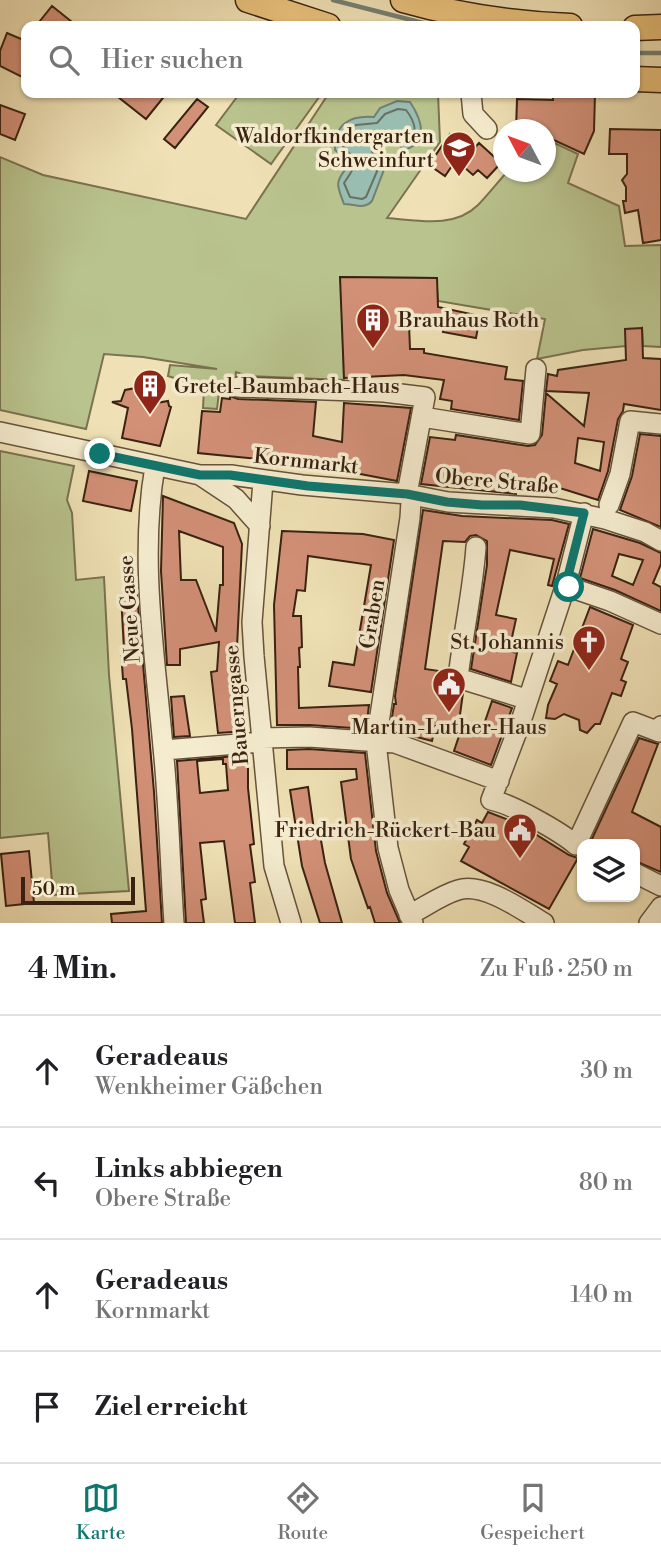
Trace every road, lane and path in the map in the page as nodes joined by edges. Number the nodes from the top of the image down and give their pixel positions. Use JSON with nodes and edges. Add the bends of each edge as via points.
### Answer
{"nodes":[{"id":1,"x":248,"y":0,"type":"edge"},
{"id":2,"x":403,"y":0,"type":"edge"},
{"id":3,"x":313,"y":21,"type":"edge"},
{"id":4,"x":514,"y":21,"type":"edge"},
{"id":5,"x":661,"y":27,"type":"edge"},
{"id":6,"x":640,"y":28,"type":"edge"},
{"id":7,"x":640,"y":79,"type":"edge"},
{"id":8,"x":661,"y":79,"type":"edge"},
{"id":9,"x":471,"y":98,"type":"edge"},
{"id":10,"x":487,"y":128,"type":"dead end"},
{"id":11,"x":536,"y":369,"type":"dead end"},
{"id":12,"x":238,"y":387,"type":"dead end"},
{"id":13,"x":422,"y":416,"type":"junction"},
{"id":14,"x":661,"y":425,"type":"edge"},
{"id":15,"x":0,"y":432,"type":"edge"},
{"id":16,"x":155,"y":466,"type":"junction"},
{"id":17,"x":200,"y":475,"type":"junction"},
{"id":18,"x":263,"y":481,"type":"junction"},
{"id":19,"x":407,"y":494,"type":"junction"},
{"id":20,"x":610,"y":505,"type":"dead end"},
{"id":21,"x":584,"y":513,"type":"junction"},
{"id":22,"x":260,"y":526,"type":"junction"},
{"id":23,"x":661,"y":541,"type":"edge"},
{"id":24,"x":476,"y":547,"type":"dead end"},
{"id":25,"x":566,"y":584,"type":"junction"},
{"id":26,"x":661,"y":624,"type":"edge"},
{"id":27,"x":526,"y":699,"type":"junction"},
{"id":28,"x":661,"y":726,"type":"edge"},
{"id":29,"x":261,"y":740,"type":"junction"},
{"id":30,"x":376,"y":742,"type":"junction"},
{"id":31,"x":164,"y":750,"type":"junction"},
{"id":32,"x":499,"y":781,"type":"junction"},
{"id":33,"x":640,"y":876,"type":"edge"},
{"id":34,"x":661,"y":886,"type":"edge"},
{"id":35,"x":661,"y":907,"type":"edge"},
{"id":36,"x":411,"y":919,"type":"edge"},
{"id":37,"x":174,"y":923,"type":"edge"},
{"id":38,"x":291,"y":923,"type":"edge"},
{"id":39,"x":544,"y":923,"type":"edge"},
{"id":40,"x":649,"y":923,"type":"edge"}],
"edges":[{"from":1,"to":3,"type":"main road"},
{"from":2,"to":4,"type":"main road"},
{"from":5,"to":6,"type":"main road"},
{"from":7,"to":8,"type":"main road"},
{"from":9,"to":10,"type":"street","via":[[473,114]]},
{"from":11,"to":13,"type":"street","via":[[530,434]]},
{"from":12,"to":13,"type":"street","via":[[425,397]]},
{"from":13,"to":19,"type":"street","name":"Graben"},
{"from":14,"to":20,"type":"street","via":[[630,421]]},
{"from":15,"to":16,"type":"street","name":"Kornmarkt"},
{"from":16,"to":17,"type":"street","name":"Kornmarkt"},
{"from":16,"to":31,"type":"street","name":"Neue Gasse","via":[[148,521],[149,576]]},
{"from":17,"to":18,"type":"street","name":"Kornmarkt"},
{"from":17,"to":22,"type":"street","name":"Kornmarkt","via":[[236,499]]},
{"from":18,"to":19,"type":"street","name":"Kornmarkt"},
{"from":18,"to":22,"type":"street","name":"Bauerngasse"},
{"from":19,"to":21,"type":"street","name":"Obere Straße","via":[[447,502]]},
{"from":19,"to":30,"type":"street","name":"Graben","via":[[410,518]]},
{"from":21,"to":23,"type":"street","name":"Obere Straße"},
{"from":21,"to":25,"type":"street"},
{"from":22,"to":29,"type":"street","name":"Bauerngasse","via":[[253,622]]},
{"from":24,"to":27,"type":"street","via":[[458,678]]},
{"from":25,"to":26,"type":"street"},
{"from":25,"to":27,"type":"street"},
{"from":27,"to":32,"type":"street"},
{"from":28,"to":32,"type":"street","via":[[659,732],[633,722],[576,845],[491,800]]},
{"from":29,"to":30,"type":"street","via":[[320,737]]},
{"from":29,"to":31,"type":"street"},
{"from":29,"to":38,"type":"street","name":"Bauerngasse","via":[[274,866]]},
{"from":30,"to":32,"type":"street","via":[[406,746]]},
{"from":30,"to":36,"type":"street","name":"Graben","via":[[388,848]]},
{"from":31,"to":37,"type":"street","name":"Neue Gasse"},
{"from":33,"to":34,"type":"street"},
{"from":35,"to":40,"type":"street"},
{"from":36,"to":39,"type":"street","via":[[469,888],[493,895]]}]}
